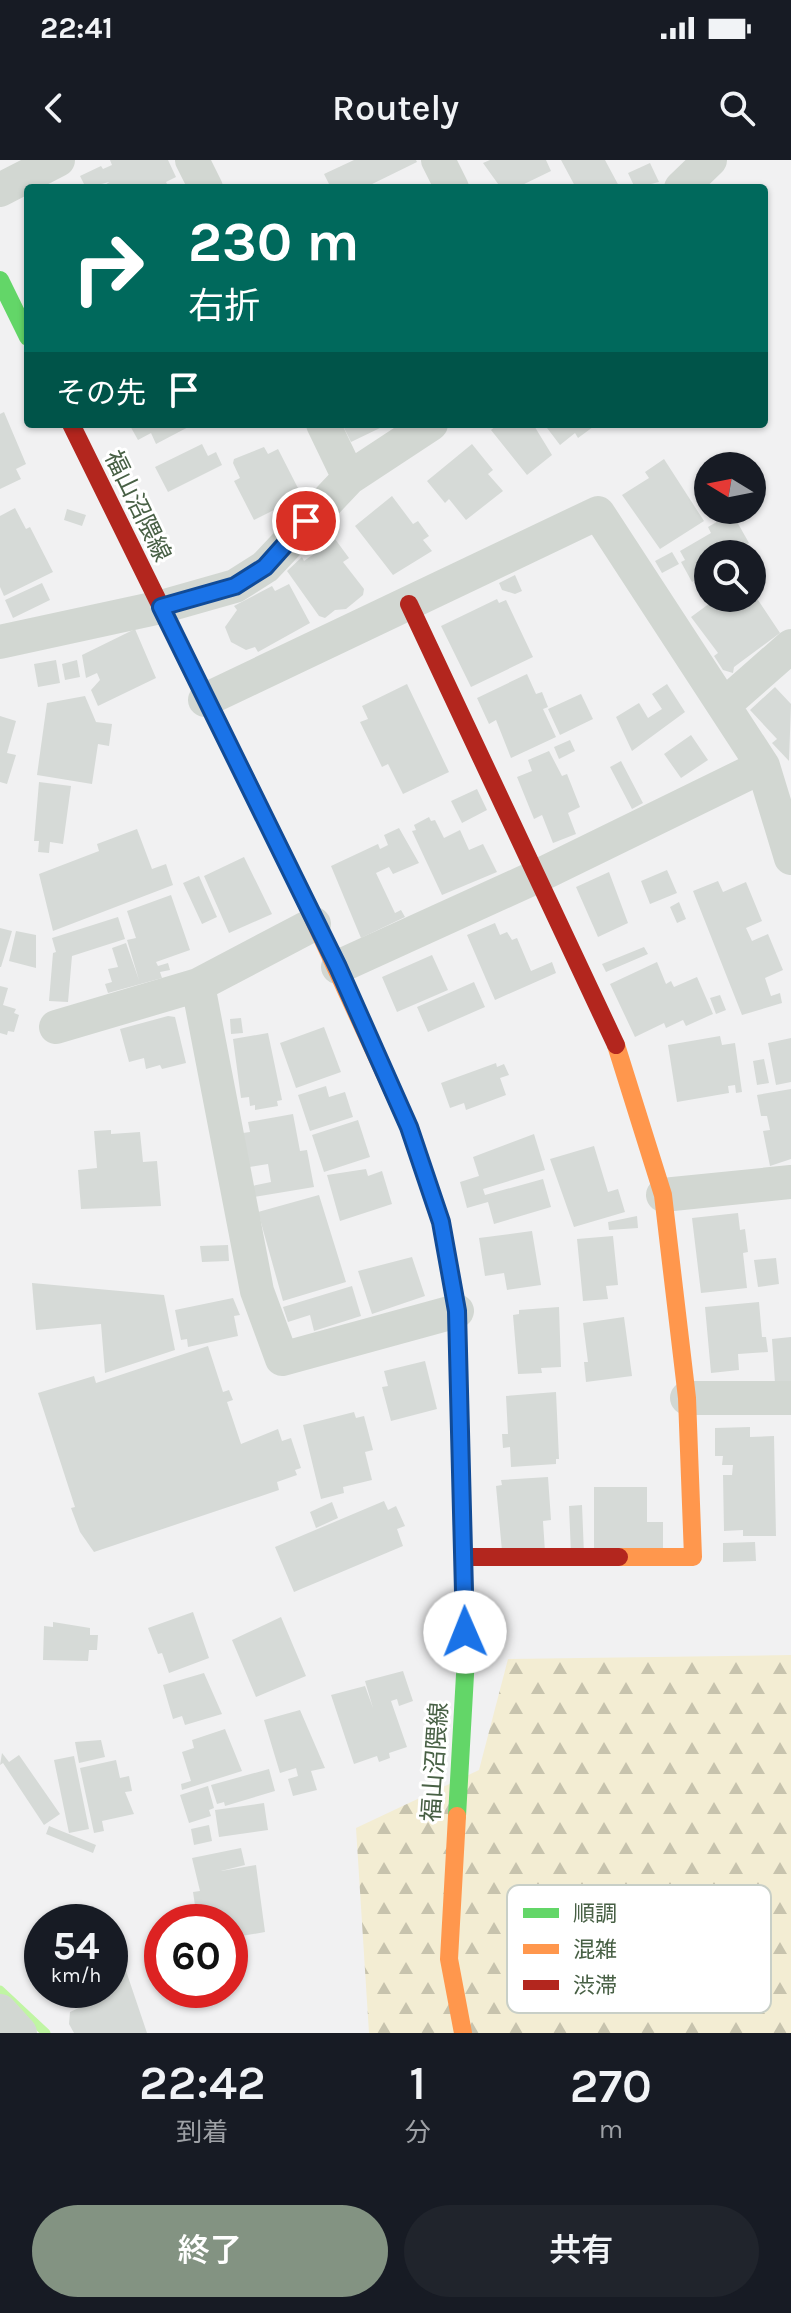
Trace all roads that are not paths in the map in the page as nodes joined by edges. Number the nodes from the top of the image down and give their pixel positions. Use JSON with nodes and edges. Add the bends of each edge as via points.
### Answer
{"nodes":[{"id":1,"x":58,"y":160,"type":"edge"},
{"id":2,"x":192,"y":160,"type":"edge"},
{"id":3,"x":438,"y":160,"type":"edge"},
{"id":4,"x":204,"y":184,"type":"edge"},
{"id":5,"x":450,"y":184,"type":"edge"},
{"id":6,"x":0,"y":190,"type":"edge"},
{"id":7,"x":0,"y":280,"type":"edge"},
{"id":8,"x":24,"y":329,"type":"edge"},
{"id":9,"x":73,"y":428,"type":"edge"},
{"id":10,"x":325,"y":428,"type":"edge"},
{"id":11,"x":425,"y":428,"type":"edge"},
{"id":12,"x":349,"y":478,"type":"junction"},
{"id":13,"x":409,"y":604,"type":"junction"},
{"id":14,"x":161,"y":607,"type":"junction"},
{"id":15,"x":0,"y":642,"type":"edge"},
{"id":16,"x":791,"y":646,"type":"edge"},
{"id":17,"x":205,"y":700,"type":"junction"},
{"id":18,"x":724,"y":705,"type":"junction"},
{"id":19,"x":763,"y":766,"type":"junction"},
{"id":20,"x":791,"y":858,"type":"edge"},
{"id":21,"x":540,"y":875,"type":"junction"},
{"id":22,"x":314,"y":924,"type":"junction"},
{"id":23,"x":338,"y":967,"type":"junction"},
{"id":24,"x":198,"y":985,"type":"junction"},
{"id":25,"x":56,"y":1027,"type":"dead end"},
{"id":26,"x":791,"y":1182,"type":"edge"},
{"id":27,"x":663,"y":1195,"type":"junction"},
{"id":28,"x":457,"y":1311,"type":"junction"},
{"id":29,"x":687,"y":1398,"type":"junction"},
{"id":30,"x":791,"y":1398,"type":"edge"},
{"id":31,"x":464,"y":1557,"type":"junction"},
{"id":32,"x":0,"y":2011,"type":"edge"},
{"id":33,"x":20,"y":2033,"type":"edge"},
{"id":34,"x":463,"y":2033,"type":"edge"}],
"edges":[{"from":1,"to":6,"type":"street"},
{"from":2,"to":4,"type":"street"},
{"from":3,"to":5,"type":"street"},
{"from":7,"to":8,"type":"main road"},
{"from":9,"to":14,"type":"main road","name":"福山沼隈線"},
{"from":10,"to":12,"type":"street"},
{"from":11,"to":12,"type":"street"},
{"from":12,"to":14,"type":"street","via":[[265,567],[235,586]]},
{"from":13,"to":17,"type":"street"},
{"from":13,"to":18,"type":"street","via":[[598,513]]},
{"from":13,"to":21,"type":"main road"},
{"from":14,"to":15,"type":"street"},
{"from":14,"to":17,"type":"main road","name":"福山沼隈線"},
{"from":16,"to":18,"type":"street"},
{"from":17,"to":22,"type":"main road","name":"福山沼隈線"},
{"from":18,"to":19,"type":"street"},
{"from":19,"to":20,"type":"street"},
{"from":19,"to":21,"type":"street"},
{"from":21,"to":23,"type":"street"},
{"from":21,"to":27,"type":"main road","via":[[613,1036]]},
{"from":22,"to":23,"type":"main road","name":"福山沼隈線"},
{"from":22,"to":24,"type":"street"},
{"from":23,"to":28,"type":"main road","name":"福山沼隈線","via":[[428,1179]]},
{"from":24,"to":25,"type":"street"},
{"from":24,"to":28,"type":"street","via":[[257,1291],[282,1359]]},
{"from":26,"to":27,"type":"street"},
{"from":27,"to":29,"type":"main road"},
{"from":28,"to":31,"type":"main road","name":"福山沼隈線"},
{"from":29,"to":30,"type":"street"},
{"from":29,"to":31,"type":"main road","via":[[693,1557]]},
{"from":31,"to":34,"type":"main road","name":"福山沼隈線","via":[[466,1657],[449,1959]]},
{"from":32,"to":33,"type":"street"}]}
